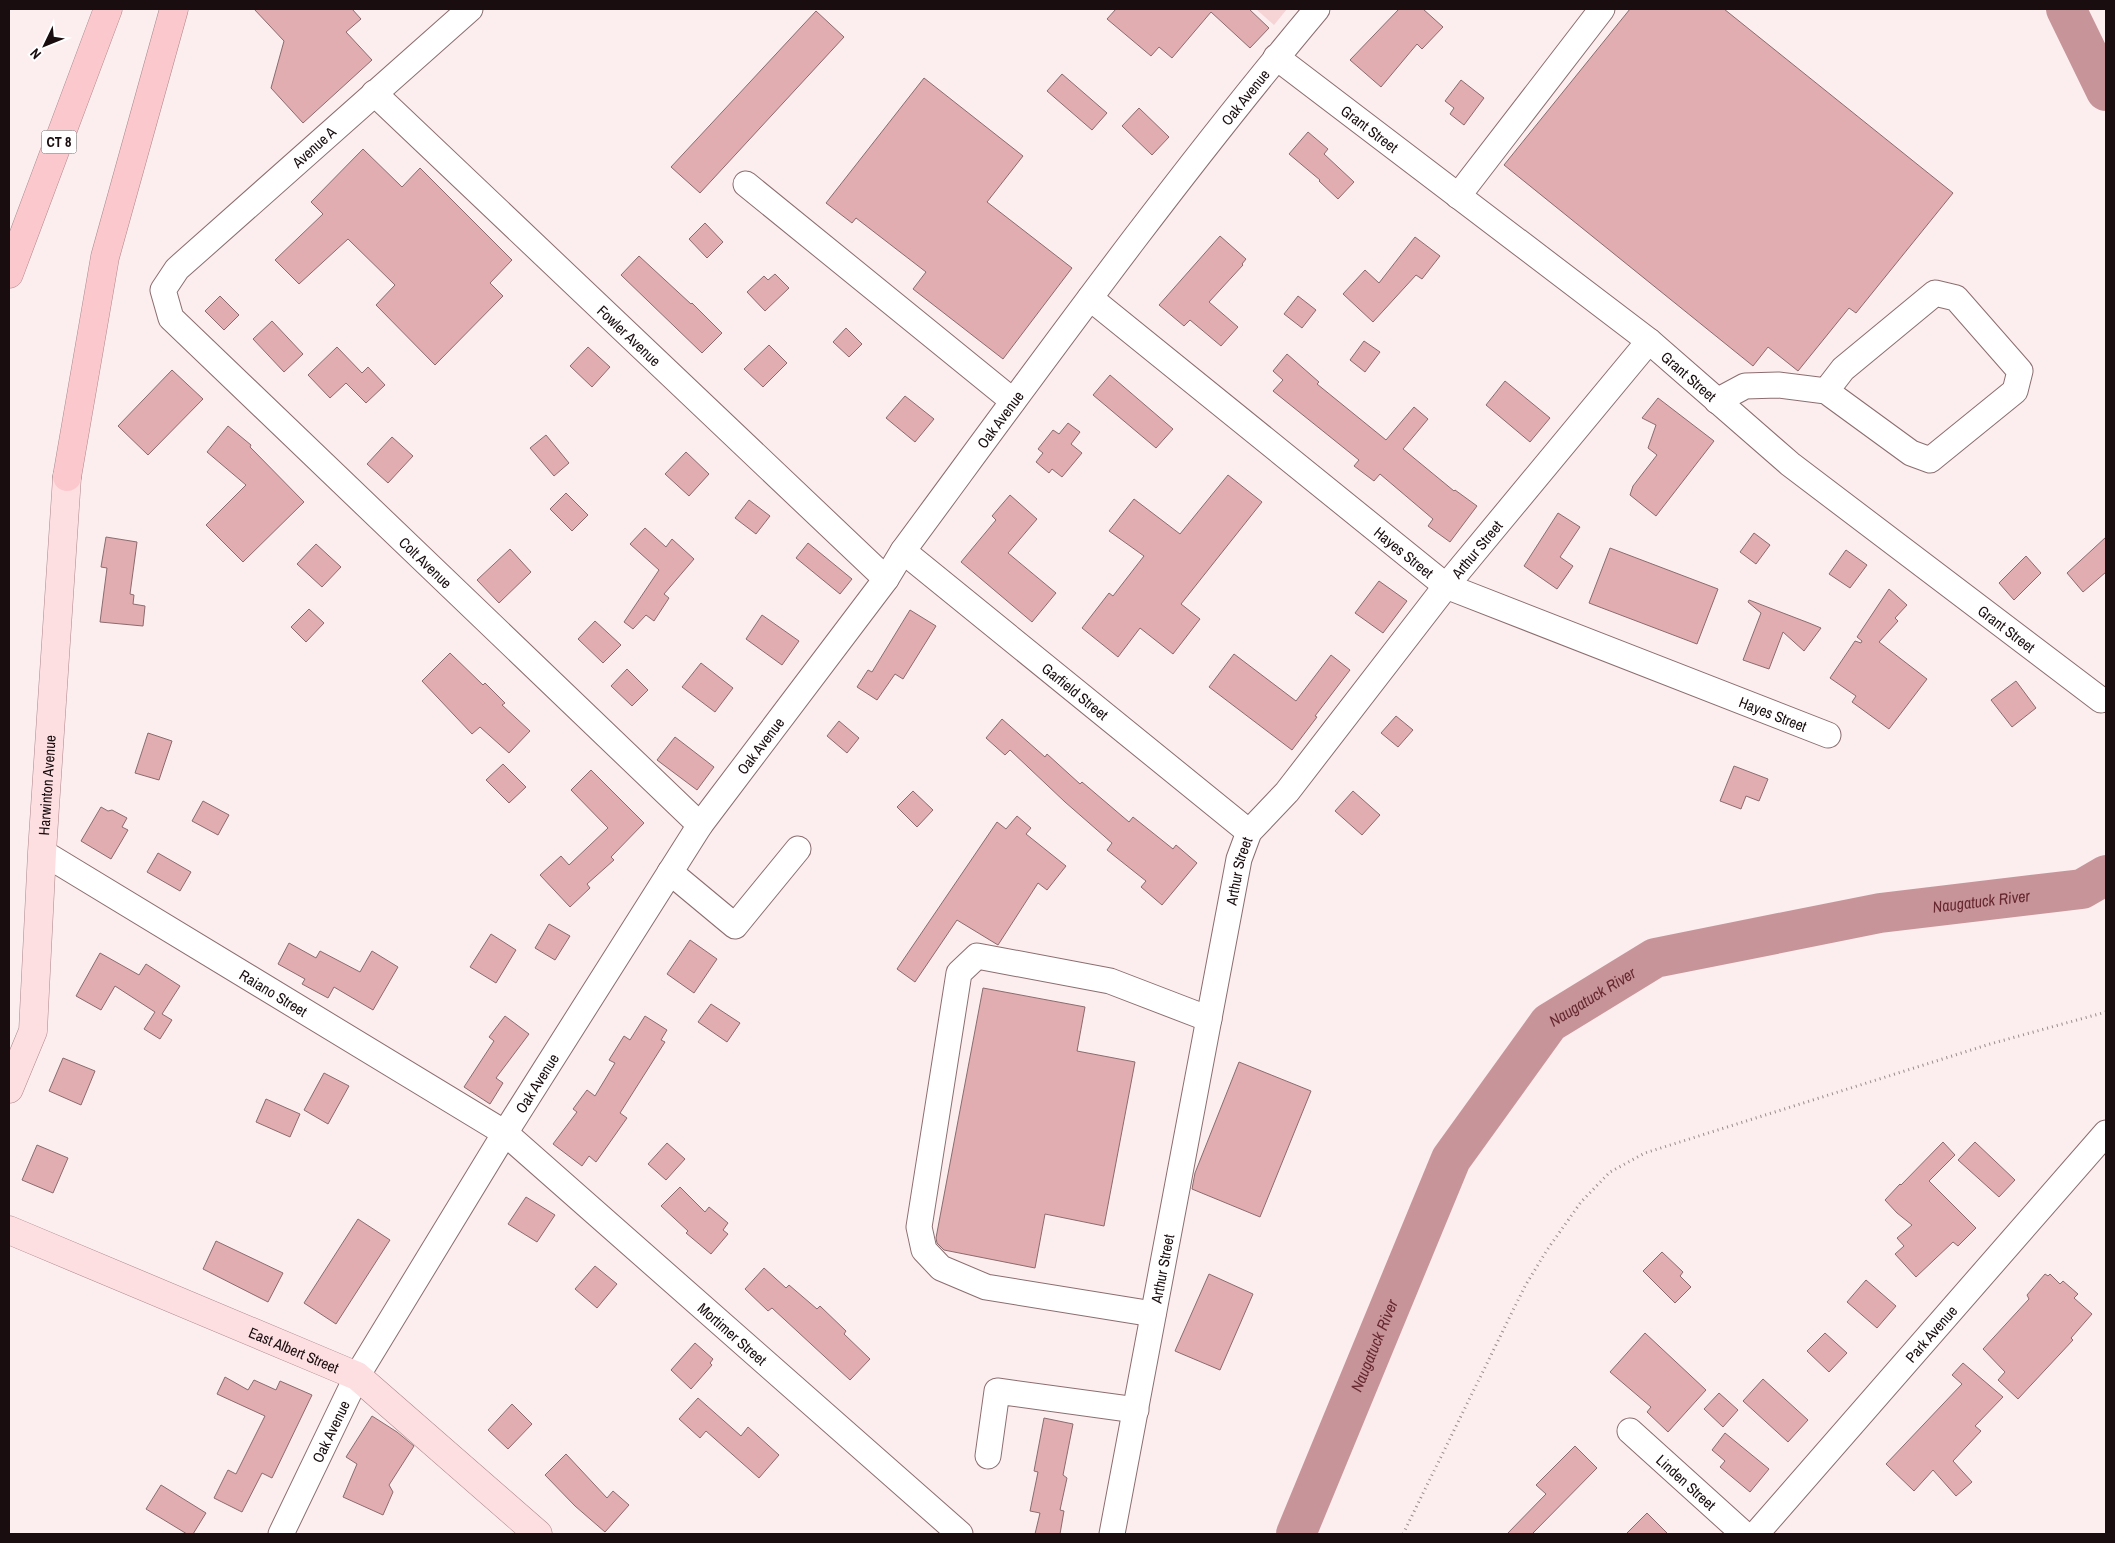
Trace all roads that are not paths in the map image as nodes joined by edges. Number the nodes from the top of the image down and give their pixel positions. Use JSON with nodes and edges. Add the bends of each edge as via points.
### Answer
{"nodes":[{"id":1,"x":108,"y":9,"type":"edge"},
{"id":2,"x":174,"y":9,"type":"edge"},
{"id":3,"x":470,"y":9,"type":"edge"},
{"id":4,"x":1602,"y":9,"type":"edge"},
{"id":5,"x":1312,"y":10,"type":"edge"},
{"id":6,"x":1276,"y":57,"type":"junction"},
{"id":7,"x":374,"y":93,"type":"junction"},
{"id":8,"x":746,"y":184,"type":"dead end"},
{"id":9,"x":1458,"y":196,"type":"junction"},
{"id":10,"x":9,"y":274,"type":"edge"},
{"id":11,"x":164,"y":290,"type":"joint"},
{"id":12,"x":1090,"y":298,"type":"junction"},
{"id":13,"x":1649,"y":341,"type":"junction"},
{"id":14,"x":1826,"y":391,"type":"junction"},
{"id":15,"x":1717,"y":400,"type":"junction"},
{"id":16,"x":1014,"y":401,"type":"junction"},
{"id":17,"x":67,"y":476,"type":"joint"},
{"id":18,"x":903,"y":551,"type":"junction"},
{"id":19,"x":886,"y":579,"type":"junction"},
{"id":20,"x":1446,"y":586,"type":"junction"},
{"id":21,"x":2100,"y":700,"type":"dead end"},
{"id":22,"x":1828,"y":735,"type":"dead end"},
{"id":23,"x":700,"y":825,"type":"junction"},
{"id":24,"x":1249,"y":832,"type":"junction"},
{"id":25,"x":798,"y":849,"type":"dead end"},
{"id":26,"x":42,"y":852,"type":"junction"},
{"id":27,"x":670,"y":872,"type":"junction"},
{"id":28,"x":1209,"y":1019,"type":"junction"},
{"id":29,"x":9,"y":1089,"type":"edge"},
{"id":30,"x":505,"y":1133,"type":"junction"},
{"id":31,"x":2106,"y":1133,"type":"edge"},
{"id":32,"x":9,"y":1230,"type":"edge"},
{"id":33,"x":1153,"y":1314,"type":"junction"},
{"id":34,"x":357,"y":1376,"type":"junction"},
{"id":35,"x":1136,"y":1410,"type":"junction"},
{"id":36,"x":1630,"y":1431,"type":"dead end"},
{"id":37,"x":988,"y":1456,"type":"dead end"},
{"id":38,"x":281,"y":1534,"type":"edge"},
{"id":39,"x":538,"y":1534,"type":"edge"},
{"id":40,"x":960,"y":1534,"type":"edge"},
{"id":41,"x":1112,"y":1534,"type":"edge"},
{"id":42,"x":1744,"y":1534,"type":"edge"},
{"id":43,"x":1756,"y":1534,"type":"edge"}],
"edges":[{"from":1,"to":10,"type":"highway","number":"CT 8"},
{"from":2,"to":17,"type":"highway","via":[[105,257]]},
{"from":3,"to":7,"type":"street","name":"Avenue A"},
{"from":4,"to":9,"type":"street"},
{"from":5,"to":6,"type":"street","name":"Oak Avenue"},
{"from":6,"to":9,"type":"street","name":"Grant Street"},
{"from":6,"to":12,"type":"street","name":"Oak Avenue"},
{"from":7,"to":11,"type":"street","name":"Avenue A","via":[[177,269]]},
{"from":7,"to":19,"type":"street","name":"Fowler Avenue"},
{"from":8,"to":16,"type":"street"},
{"from":9,"to":13,"type":"street","name":"Grant Street"},
{"from":11,"to":23,"type":"street","name":"Colt Avenue","via":[[171,318]]},
{"from":12,"to":16,"type":"street","name":"Oak Avenue"},
{"from":12,"to":20,"type":"street","name":"Hayes Street"},
{"from":13,"to":15,"type":"street","name":"Grant Street"},
{"from":13,"to":20,"type":"street","name":"Arthur Street"},
{"from":14,"to":14,"type":"street","via":[[1911,454],[1930,460],[2015,391],[2020,371],[1956,298],[1935,293],[1842,369]]},
{"from":14,"to":15,"type":"street","via":[[1778,385],[1745,386]]},
{"from":15,"to":21,"type":"street","name":"Grant Street","via":[[1790,464]]},
{"from":16,"to":18,"type":"street","name":"Oak Avenue"},
{"from":17,"to":26,"type":"main road","name":"Harwinton Avenue"},
{"from":18,"to":19,"type":"street","name":"Oak Avenue"},
{"from":18,"to":24,"type":"street","name":"Garfield Street"},
{"from":19,"to":23,"type":"street","name":"Oak Avenue"},
{"from":20,"to":22,"type":"street","name":"Hayes Street"},
{"from":20,"to":24,"type":"street","name":"Arthur Street","via":[[1287,792]]},
{"from":23,"to":27,"type":"street","name":"Oak Avenue"},
{"from":24,"to":28,"type":"street","name":"Arthur Street","via":[[1239,858]]},
{"from":25,"to":27,"type":"street","via":[[735,926]]},
{"from":26,"to":29,"type":"main road","name":"Harwinton Avenue","via":[[33,1032]]},
{"from":26,"to":30,"type":"street","name":"Raiano Street"},
{"from":27,"to":30,"type":"street","name":"Oak Avenue"},
{"from":28,"to":33,"type":"street","name":"Arthur Street"},
{"from":28,"to":33,"type":"street","via":[[1110,981],[977,956],[959,973],[919,1226],[924,1250],[941,1268],[986,1286]]},
{"from":30,"to":34,"type":"street","name":"Oak Avenue"},
{"from":30,"to":40,"type":"street","name":"Mortimer Street"},
{"from":31,"to":43,"type":"street","name":"Park Avenue"},
{"from":32,"to":34,"type":"main road","name":"East Albert Street"},
{"from":33,"to":35,"type":"street","name":"Arthur Street"},
{"from":34,"to":38,"type":"street","name":"Oak Avenue"},
{"from":34,"to":39,"type":"main road","name":"East Albert Street"},
{"from":35,"to":37,"type":"street","via":[[997,1391]]},
{"from":35,"to":41,"type":"street","name":"Arthur Street"},
{"from":36,"to":42,"type":"street","name":"Linden Street"}]}
